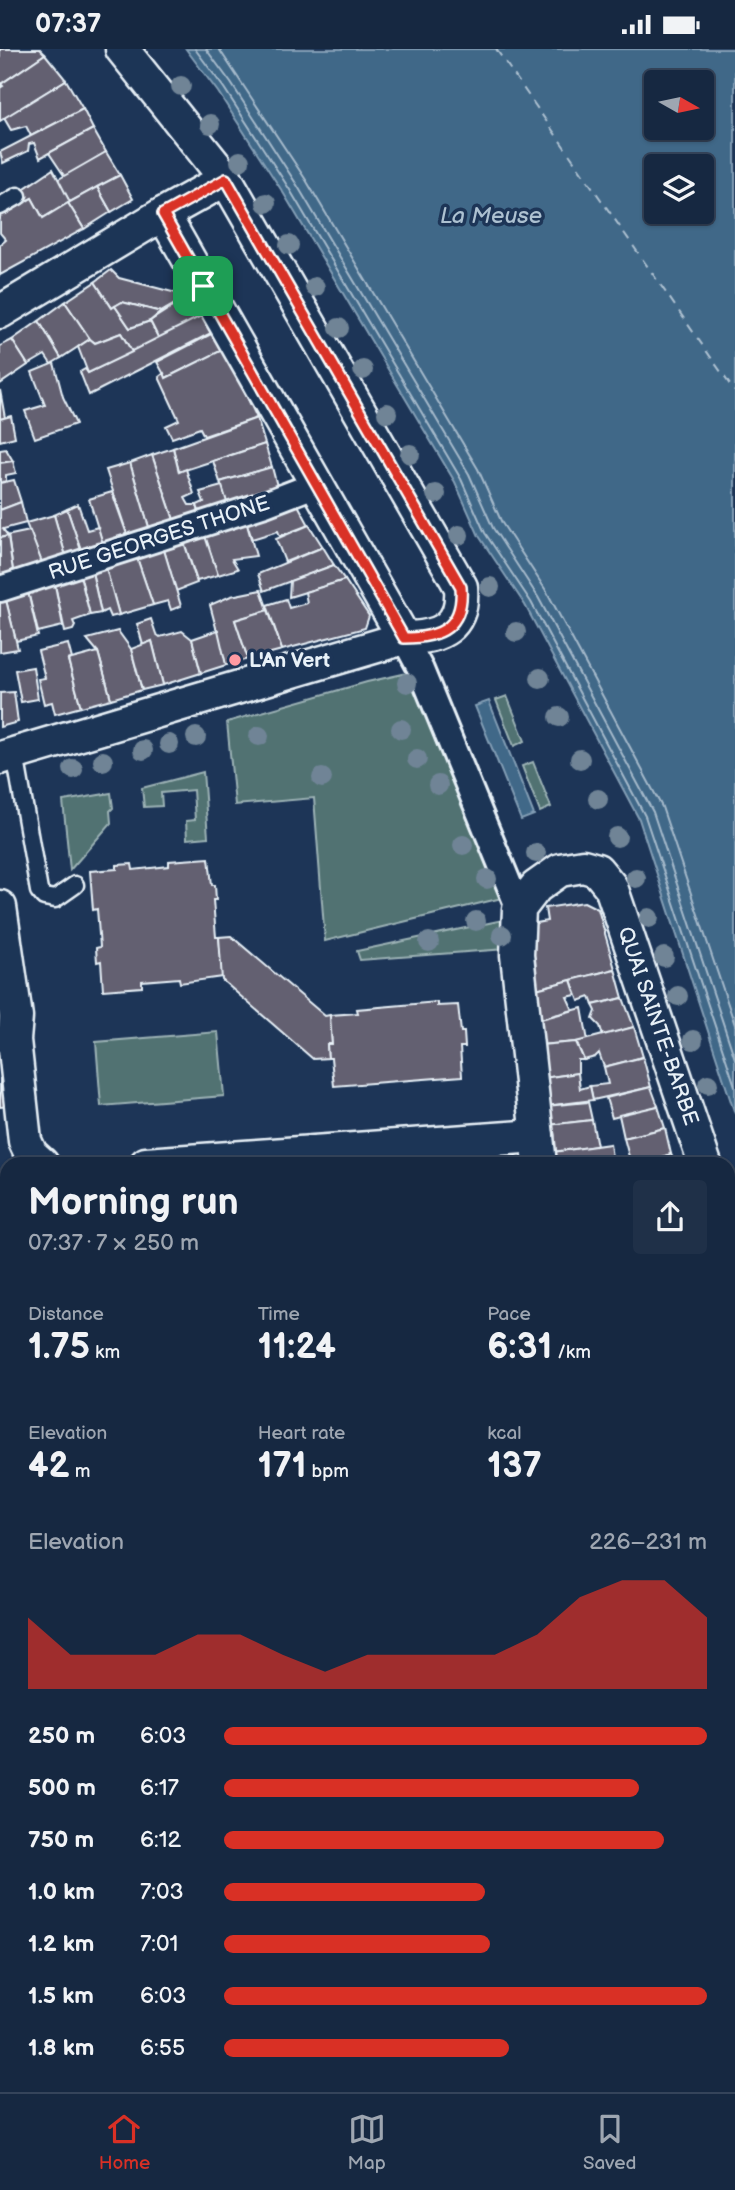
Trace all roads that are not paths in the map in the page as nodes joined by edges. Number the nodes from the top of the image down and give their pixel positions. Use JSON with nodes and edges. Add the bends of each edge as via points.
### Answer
{"nodes":[{"id":1,"x":122,"y":49,"type":"edge"},
{"id":2,"x":226,"y":179,"type":"junction"},
{"id":3,"x":18,"y":196,"type":"dead end"},
{"id":4,"x":0,"y":206,"type":"edge"},
{"id":5,"x":163,"y":214,"type":"junction"},
{"id":6,"x":0,"y":312,"type":"edge"},
{"id":7,"x":317,"y":484,"type":"junction"},
{"id":8,"x":0,"y":589,"type":"edge"},
{"id":9,"x":404,"y":638,"type":"junction"},
{"id":10,"x":8,"y":756,"type":"edge"},
{"id":11,"x":75,"y":885,"type":"dead end"},
{"id":12,"x":0,"y":907,"type":"edge"},
{"id":13,"x":519,"y":909,"type":"junction"},
{"id":14,"x":539,"y":1150,"type":"edge"},
{"id":15,"x":34,"y":1157,"type":"edge"},
{"id":16,"x":342,"y":1157,"type":"edge"},
{"id":17,"x":703,"y":1157,"type":"edge"}],
"edges":[{"from":1,"to":2,"type":"street"},
{"from":2,"to":5,"type":"street"},
{"from":2,"to":9,"type":"street","via":[[461,587],[462,604],[447,627]]},
{"from":3,"to":4,"type":"lane"},
{"from":5,"to":6,"type":"street"},
{"from":5,"to":7,"type":"street"},
{"from":7,"to":8,"type":"street","name":"RUE GEORGES THONE"},
{"from":7,"to":9,"type":"street"},
{"from":9,"to":10,"type":"street"},
{"from":9,"to":13,"type":"street"},
{"from":10,"to":11,"type":"lane","via":[[38,891],[55,899]]},
{"from":12,"to":15,"type":"street","via":[[16,1017],[24,1141]]},
{"from":13,"to":14,"type":"street","via":[[517,955]]},
{"from":13,"to":17,"type":"street","name":"QUAI SAINTE-BARBE","via":[[536,887],[560,870],[583,866],[597,870],[611,887]]},
{"from":14,"to":16,"type":"street"}]}
